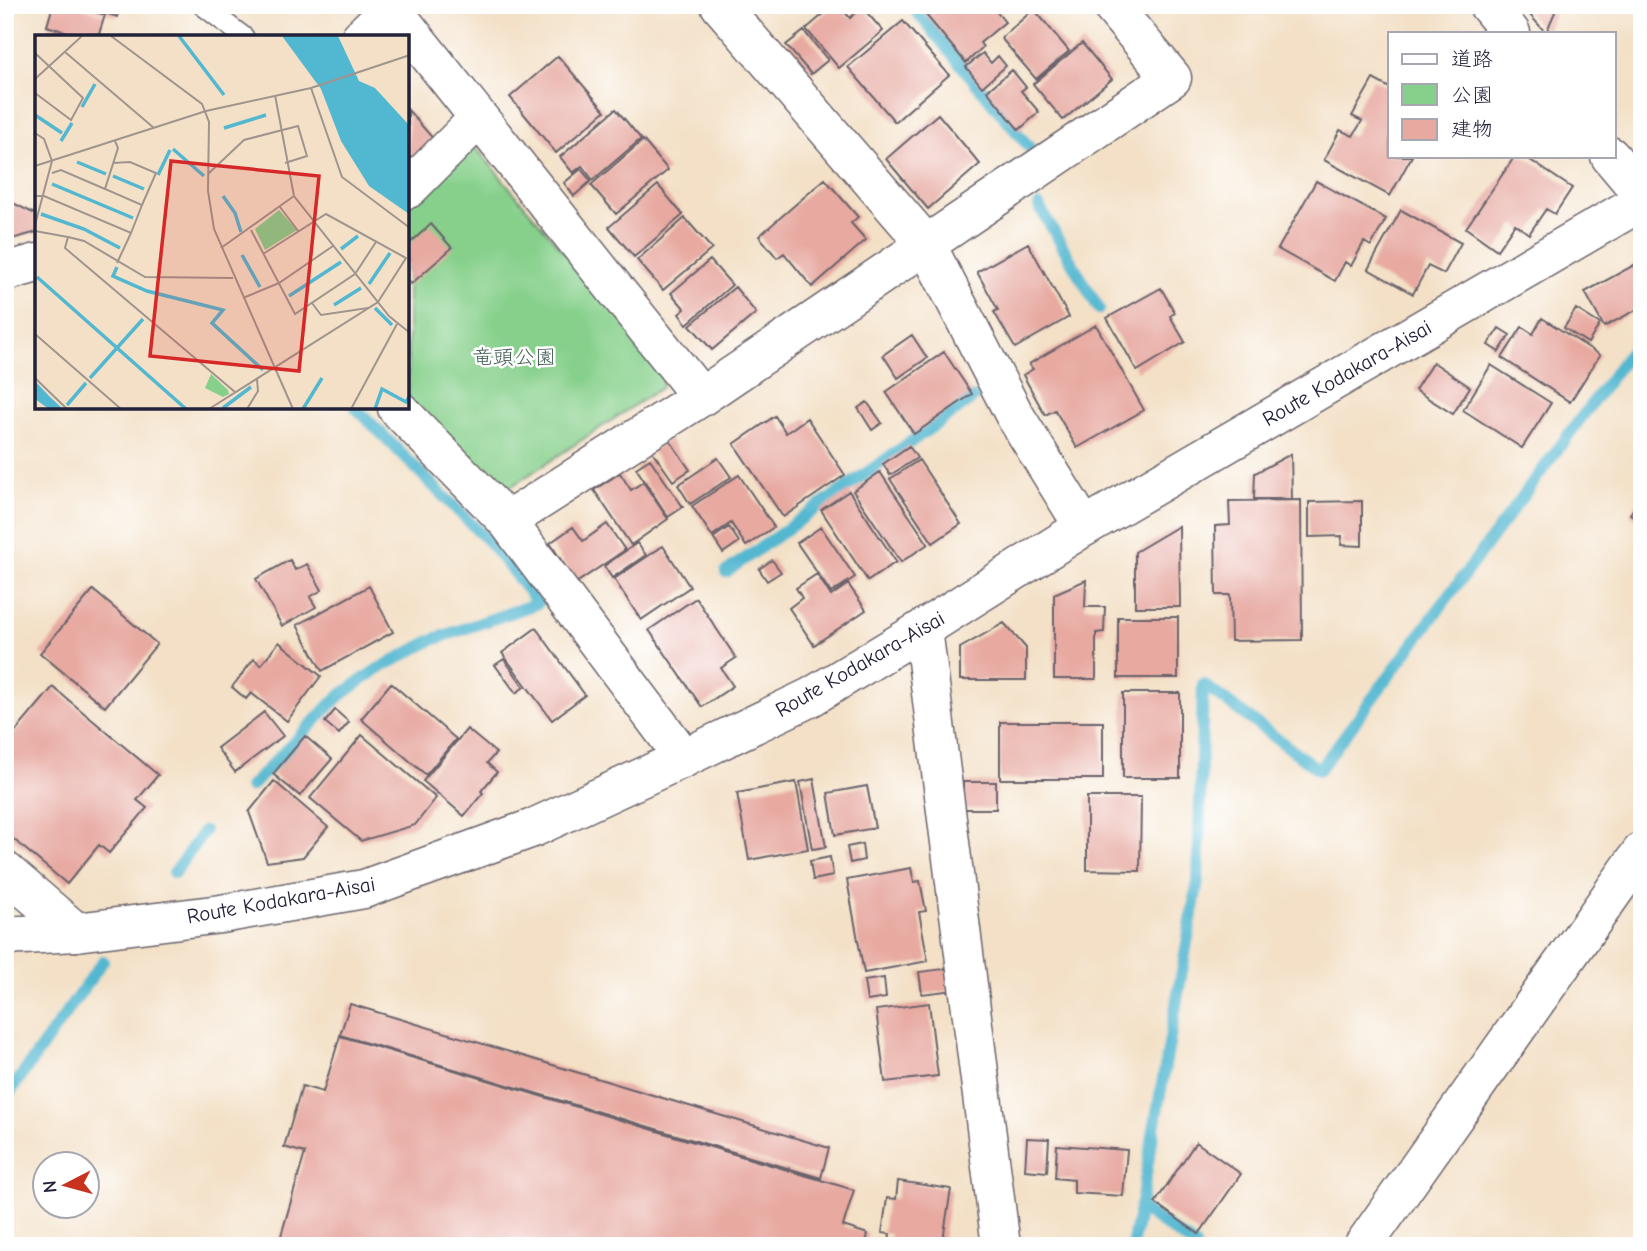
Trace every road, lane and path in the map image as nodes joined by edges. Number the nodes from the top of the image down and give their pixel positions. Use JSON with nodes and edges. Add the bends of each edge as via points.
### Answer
{"nodes":[{"id":1,"x":201,"y":5,"type":"edge"},
{"id":2,"x":720,"y":5,"type":"edge"},
{"id":3,"x":1111,"y":5,"type":"edge"},
{"id":4,"x":1488,"y":5,"type":"edge"},
{"id":5,"x":391,"y":6,"type":"edge"},
{"id":6,"x":1510,"y":32,"type":"edge"},
{"id":7,"x":241,"y":35,"type":"edge"},
{"id":8,"x":363,"y":35,"type":"edge"},
{"id":9,"x":479,"y":118,"type":"junction"},
{"id":10,"x":1612,"y":158,"type":"edge"},
{"id":11,"x":410,"y":187,"type":"edge"},
{"id":12,"x":1642,"y":194,"type":"edge"},
{"id":13,"x":1642,"y":201,"type":"edge"},
{"id":14,"x":926,"y":244,"type":"junction"},
{"id":15,"x":35,"y":264,"type":"edge"},
{"id":16,"x":5,"y":272,"type":"edge"},
{"id":17,"x":701,"y":397,"type":"junction"},
{"id":18,"x":399,"y":410,"type":"edge"},
{"id":19,"x":507,"y":521,"type":"junction"},
{"id":20,"x":1084,"y":527,"type":"junction"},
{"id":21,"x":923,"y":629,"type":"junction"},
{"id":22,"x":684,"y":758,"type":"junction"},
{"id":23,"x":1642,"y":851,"type":"edge"},
{"id":24,"x":5,"y":870,"type":"edge"},
{"id":25,"x":76,"y":932,"type":"junction"},
{"id":26,"x":5,"y":936,"type":"edge"},
{"id":27,"x":1001,"y":1246,"type":"edge"},
{"id":28,"x":1363,"y":1246,"type":"edge"}],
"edges":[{"from":1,"to":7,"type":"lane"},
{"from":2,"to":14,"type":"street"},
{"from":3,"to":14,"type":"street","via":[[1172,78]]},
{"from":4,"to":6,"type":"street"},
{"from":5,"to":8,"type":"street"},
{"from":5,"to":9,"type":"street"},
{"from":9,"to":11,"type":"street"},
{"from":9,"to":17,"type":"street"},
{"from":10,"to":12,"type":"street"},
{"from":13,"to":20,"type":"street","name":"Route Kodakara-Aisai"},
{"from":14,"to":17,"type":"street"},
{"from":14,"to":20,"type":"street","via":[[1014,414]]},
{"from":15,"to":16,"type":"street"},
{"from":17,"to":19,"type":"street"},
{"from":18,"to":19,"type":"street"},
{"from":19,"to":22,"type":"street"},
{"from":20,"to":21,"type":"street","name":"Route Kodakara-Aisai"},
{"from":21,"to":22,"type":"street","name":"Route Kodakara-Aisai","via":[[811,697]]},
{"from":21,"to":27,"type":"street"},
{"from":22,"to":25,"type":"street","name":"Route Kodakara-Aisai","via":[[533,828],[364,889],[221,914]]},
{"from":23,"to":28,"type":"street"},
{"from":24,"to":25,"type":"street"},
{"from":25,"to":26,"type":"street","name":"Route Kodakara-Aisai"}]}
